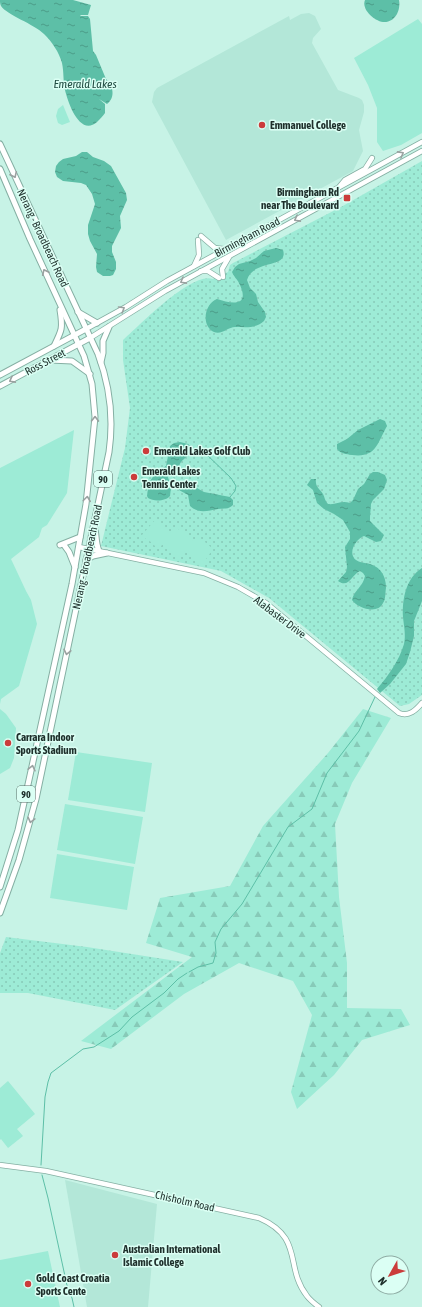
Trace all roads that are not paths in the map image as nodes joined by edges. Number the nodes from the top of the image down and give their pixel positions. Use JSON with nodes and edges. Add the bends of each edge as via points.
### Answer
{"nodes":[{"id":1,"x":422,"y":142,"type":"edge"},
{"id":2,"x":0,"y":144,"type":"edge"},
{"id":3,"x":422,"y":151,"type":"edge"},
{"id":4,"x":372,"y":158,"type":"dead end"},
{"id":5,"x":0,"y":169,"type":"edge"},
{"id":6,"x":339,"y":188,"type":"junction"},
{"id":7,"x":225,"y":249,"type":"junction"},
{"id":8,"x":230,"y":255,"type":"junction"},
{"id":9,"x":194,"y":266,"type":"junction"},
{"id":10,"x":201,"y":270,"type":"junction"},
{"id":11,"x":60,"y":304,"type":"junction"},
{"id":12,"x":78,"y":312,"type":"junction"},
{"id":13,"x":98,"y":323,"type":"junction"},
{"id":14,"x":109,"y":327,"type":"junction"},
{"id":15,"x":86,"y":329,"type":"junction"},
{"id":16,"x":75,"y":336,"type":"junction"},
{"id":17,"x":90,"y":338,"type":"junction"},
{"id":18,"x":79,"y":344,"type":"junction"},
{"id":19,"x":53,"y":347,"type":"junction"},
{"id":20,"x":50,"y":360,"type":"junction"},
{"id":21,"x":101,"y":362,"type":"junction"},
{"id":22,"x":90,"y":374,"type":"junction"},
{"id":23,"x":0,"y":375,"type":"edge"},
{"id":24,"x":0,"y":386,"type":"edge"},
{"id":25,"x":94,"y":524,"type":"junction"},
{"id":26,"x":80,"y":537,"type":"junction"},
{"id":27,"x":79,"y":547,"type":"junction"},
{"id":28,"x":89,"y":549,"type":"junction"},
{"id":29,"x":99,"y":551,"type":"junction"},
{"id":30,"x":107,"y":553,"type":"junction"},
{"id":31,"x":86,"y":560,"type":"junction"},
{"id":32,"x":75,"y":567,"type":"junction"},
{"id":33,"x":422,"y":703,"type":"edge"},
{"id":34,"x":0,"y":887,"type":"edge"},
{"id":35,"x":0,"y":914,"type":"edge"},
{"id":36,"x":0,"y":1165,"type":"edge"},
{"id":37,"x":318,"y":1307,"type":"edge"}],
"edges":[{"from":6,"to":1,"type":"street","name":"Birmingham Road","one_way":true},
{"from":2,"to":12,"type":"main road","name":"Nerang - Broadbeach Road","number":"90","one_way":true},
{"from":3,"to":8,"type":"street","name":"Birmingham Road","one_way":true},
{"from":4,"to":6,"type":"street","via":[[364,169],[345,180]]},
{"from":11,"to":5,"type":"main road","name":"Nerang - Broadbeach Road","number":"90","one_way":true},
{"from":6,"to":7,"type":"street","name":"Birmingham Road"},
{"from":7,"to":9,"type":"street","name":"Birmingham Road"},
{"from":7,"to":9,"type":"street","via":[[214,248],[199,238],[199,255]]},
{"from":8,"to":10,"type":"street","name":"Birmingham Road"},
{"from":8,"to":10,"type":"street","via":[[222,269],[221,278]]},
{"from":13,"to":9,"type":"street","name":"Birmingham Road","one_way":true},
{"from":10,"to":14,"type":"street","name":"Birmingham Road","one_way":true},
{"from":11,"to":16,"type":"main road","name":"Nerang - Broadbeach Road","number":"90"},
{"from":11,"to":19,"type":"main road","via":[[62,329]]},
{"from":12,"to":13,"type":"main road"},
{"from":12,"to":15,"type":"main road","name":"Nerang - Broadbeach Road","number":"90"},
{"from":13,"to":15,"type":"street","name":"Birmingham Road"},
{"from":14,"to":17,"type":"street","name":"Birmingham Road"},
{"from":14,"to":21,"type":"main road"},
{"from":15,"to":16,"type":"main road","name":"Birmingham Road"},
{"from":15,"to":17,"type":"main road","name":"Nerang - Broadbeach Road","number":"90"},
{"from":16,"to":18,"type":"main road","name":"Nerang - Broadbeach Road","number":"90"},
{"from":16,"to":19,"type":"main road","name":"Ross Street"},
{"from":17,"to":18,"type":"main road","name":"Ross Street"},
{"from":17,"to":21,"type":"main road","name":"Nerang - Broadbeach Road","number":"90"},
{"from":18,"to":20,"type":"main road","name":"Ross Street"},
{"from":18,"to":22,"type":"main road","name":"Nerang - Broadbeach Road","number":"90"},
{"from":19,"to":23,"type":"main road","name":"Ross Street"},
{"from":20,"to":22,"type":"main road","via":[[72,361]]},
{"from":20,"to":24,"type":"main road","name":"Ross Street","one_way":true},
{"from":21,"to":25,"type":"main road","name":"Nerang - Broadbeach Road","number":"90","via":[[109,388],[112,426]]},
{"from":26,"to":22,"type":"main road","name":"Nerang - Broadbeach Road","number":"90","one_way":true,"via":[[95,423],[95,402]]},
{"from":25,"to":28,"type":"main road","name":"Nerang - Broadbeach Road","number":"90"},
{"from":25,"to":29,"type":"main road"},
{"from":26,"to":27,"type":"main road","name":"Nerang - Broadbeach Road","number":"90"},
{"from":26,"to":32,"type":"main road","via":[[62,545],[69,552]]},
{"from":27,"to":28,"type":"street","name":"Alabaster Drive"},
{"from":27,"to":32,"type":"main road","name":"Nerang - Broadbeach Road","number":"90"},
{"from":28,"to":29,"type":"street","name":"Alabaster Drive"},
{"from":28,"to":31,"type":"main road","name":"Nerang - Broadbeach Road","number":"90"},
{"from":29,"to":30,"type":"street","name":"Alabaster Drive"},
{"from":30,"to":31,"type":"main road"},
{"from":30,"to":33,"type":"street","name":"Alabaster Drive","via":[[204,574],[238,588],[266,603],[399,713],[414,712]]},
{"from":31,"to":35,"type":"main road","name":"Nerang - Broadbeach Road","number":"90","one_way":true,"via":[[36,798],[19,860]]},
{"from":34,"to":32,"type":"main road","name":"Nerang - Broadbeach Road","number":"90","one_way":true,"via":[[18,830]]},
{"from":36,"to":37,"type":"street","name":"Chisholm Road","via":[[46,1170],[206,1205],[270,1222],[280,1230],[287,1241],[303,1289],[307,1297]]}]}
